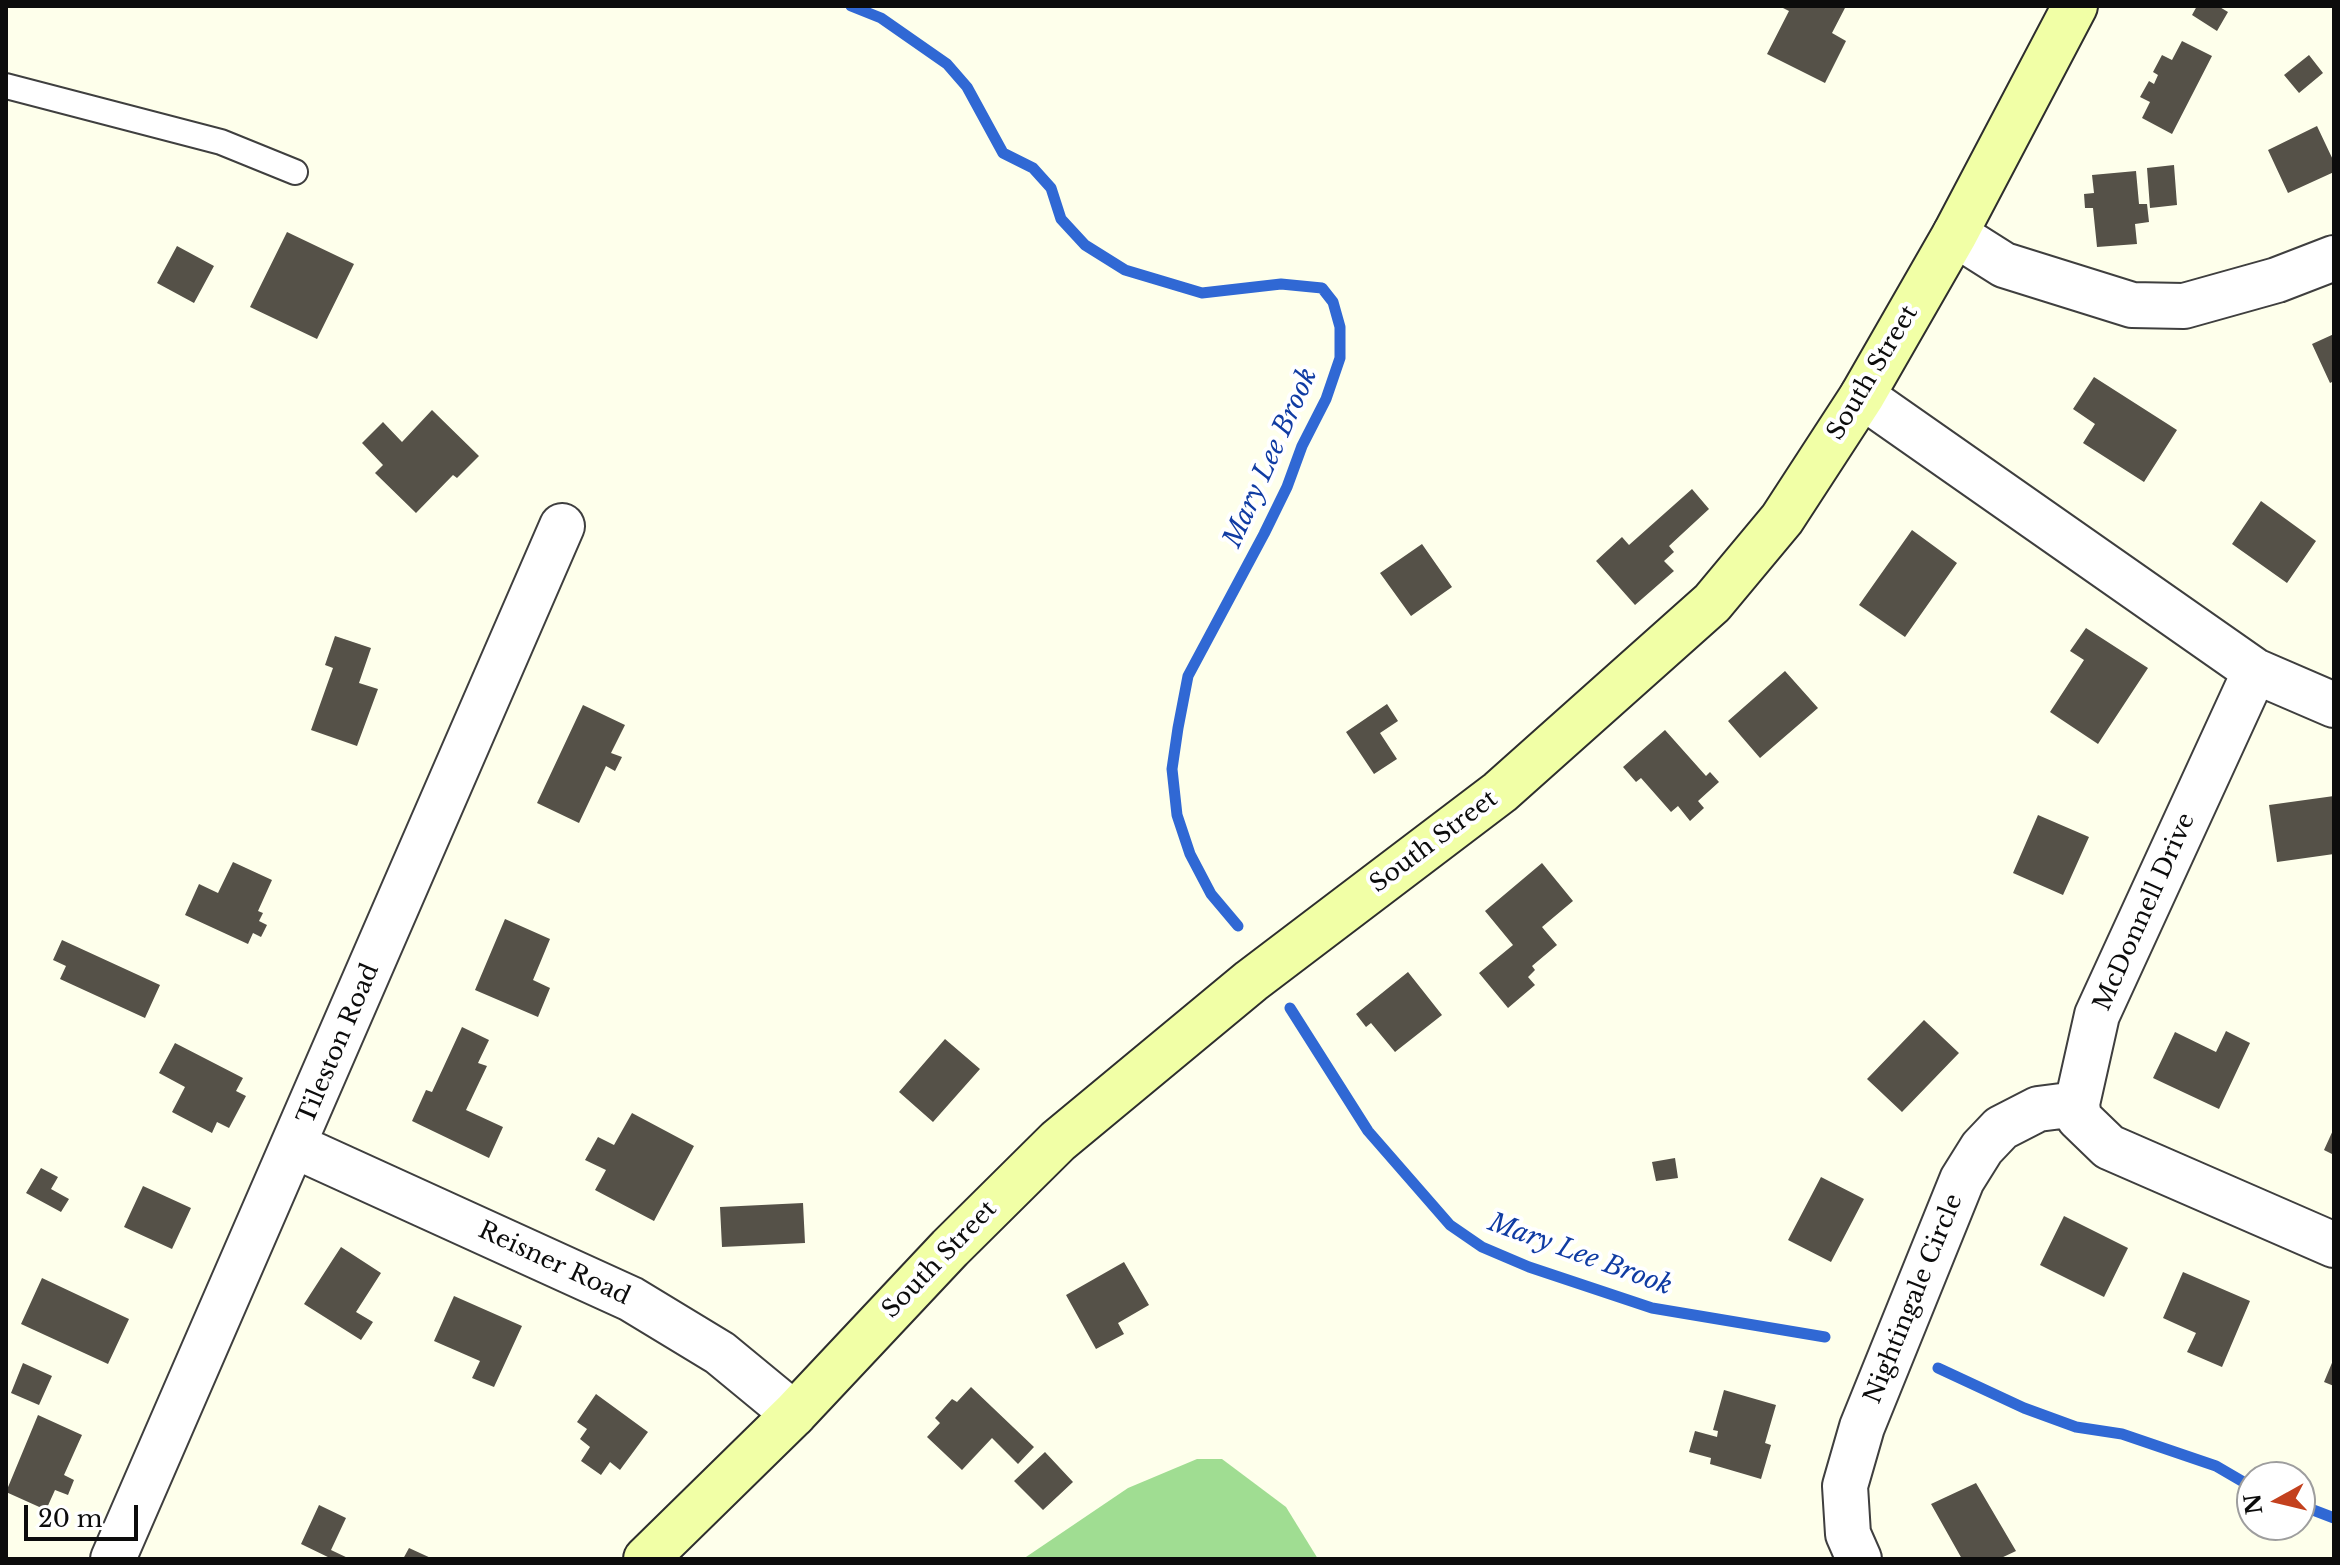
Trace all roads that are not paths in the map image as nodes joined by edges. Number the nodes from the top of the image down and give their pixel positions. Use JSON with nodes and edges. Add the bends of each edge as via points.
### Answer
{"nodes":[{"id":1,"x":2075,"y":6,"type":"edge"},
{"id":2,"x":6,"y":86,"type":"edge"},
{"id":3,"x":295,"y":172,"type":"dead end"},
{"id":4,"x":1955,"y":234,"type":"junction"},
{"id":5,"x":2334,"y":258,"type":"edge"},
{"id":6,"x":1862,"y":396,"type":"junction"},
{"id":7,"x":562,"y":526,"type":"dead end"},
{"id":8,"x":2255,"y":671,"type":"junction"},
{"id":9,"x":2334,"y":705,"type":"edge"},
{"id":10,"x":2077,"y":1104,"type":"junction"},
{"id":11,"x":295,"y":1146,"type":"junction"},
{"id":12,"x":2334,"y":1245,"type":"edge"},
{"id":13,"x":794,"y":1414,"type":"junction"},
{"id":14,"x":113,"y":1559,"type":"edge"},
{"id":15,"x":646,"y":1559,"type":"edge"},
{"id":16,"x":1859,"y":1559,"type":"edge"}],
"edges":[{"from":1,"to":4,"type":"main road","name":"South Street"},
{"from":2,"to":3,"type":"lane","via":[[221,142]]},
{"from":4,"to":5,"type":"street","via":[[2004,265],[2132,305],[2184,306]]},
{"from":4,"to":6,"type":"main road","name":"South Street"},
{"from":6,"to":8,"type":"street"},
{"from":6,"to":13,"type":"main road","name":"South Street","via":[[1782,519],[1712,603],[1500,792],[1251,981],[1058,1141]]},
{"from":7,"to":11,"type":"street","name":"Tileston Road"},
{"from":8,"to":9,"type":"street"},
{"from":8,"to":10,"type":"street","name":"McDonnell Drive","via":[[2097,1015]]},
{"from":10,"to":12,"type":"street","via":[[2079,1118],[2109,1147]]},
{"from":10,"to":16,"type":"street","name":"Nightingale Circle","via":[[2038,1109],[2001,1128],[1962,1180],[1862,1427],[1845,1486],[1848,1534]]},
{"from":11,"to":13,"type":"street","name":"Reisner Road","via":[[631,1299],[720,1353]]},
{"from":11,"to":14,"type":"street","name":"Tileston Road"},
{"from":13,"to":15,"type":"main road","name":"South Street"}]}
